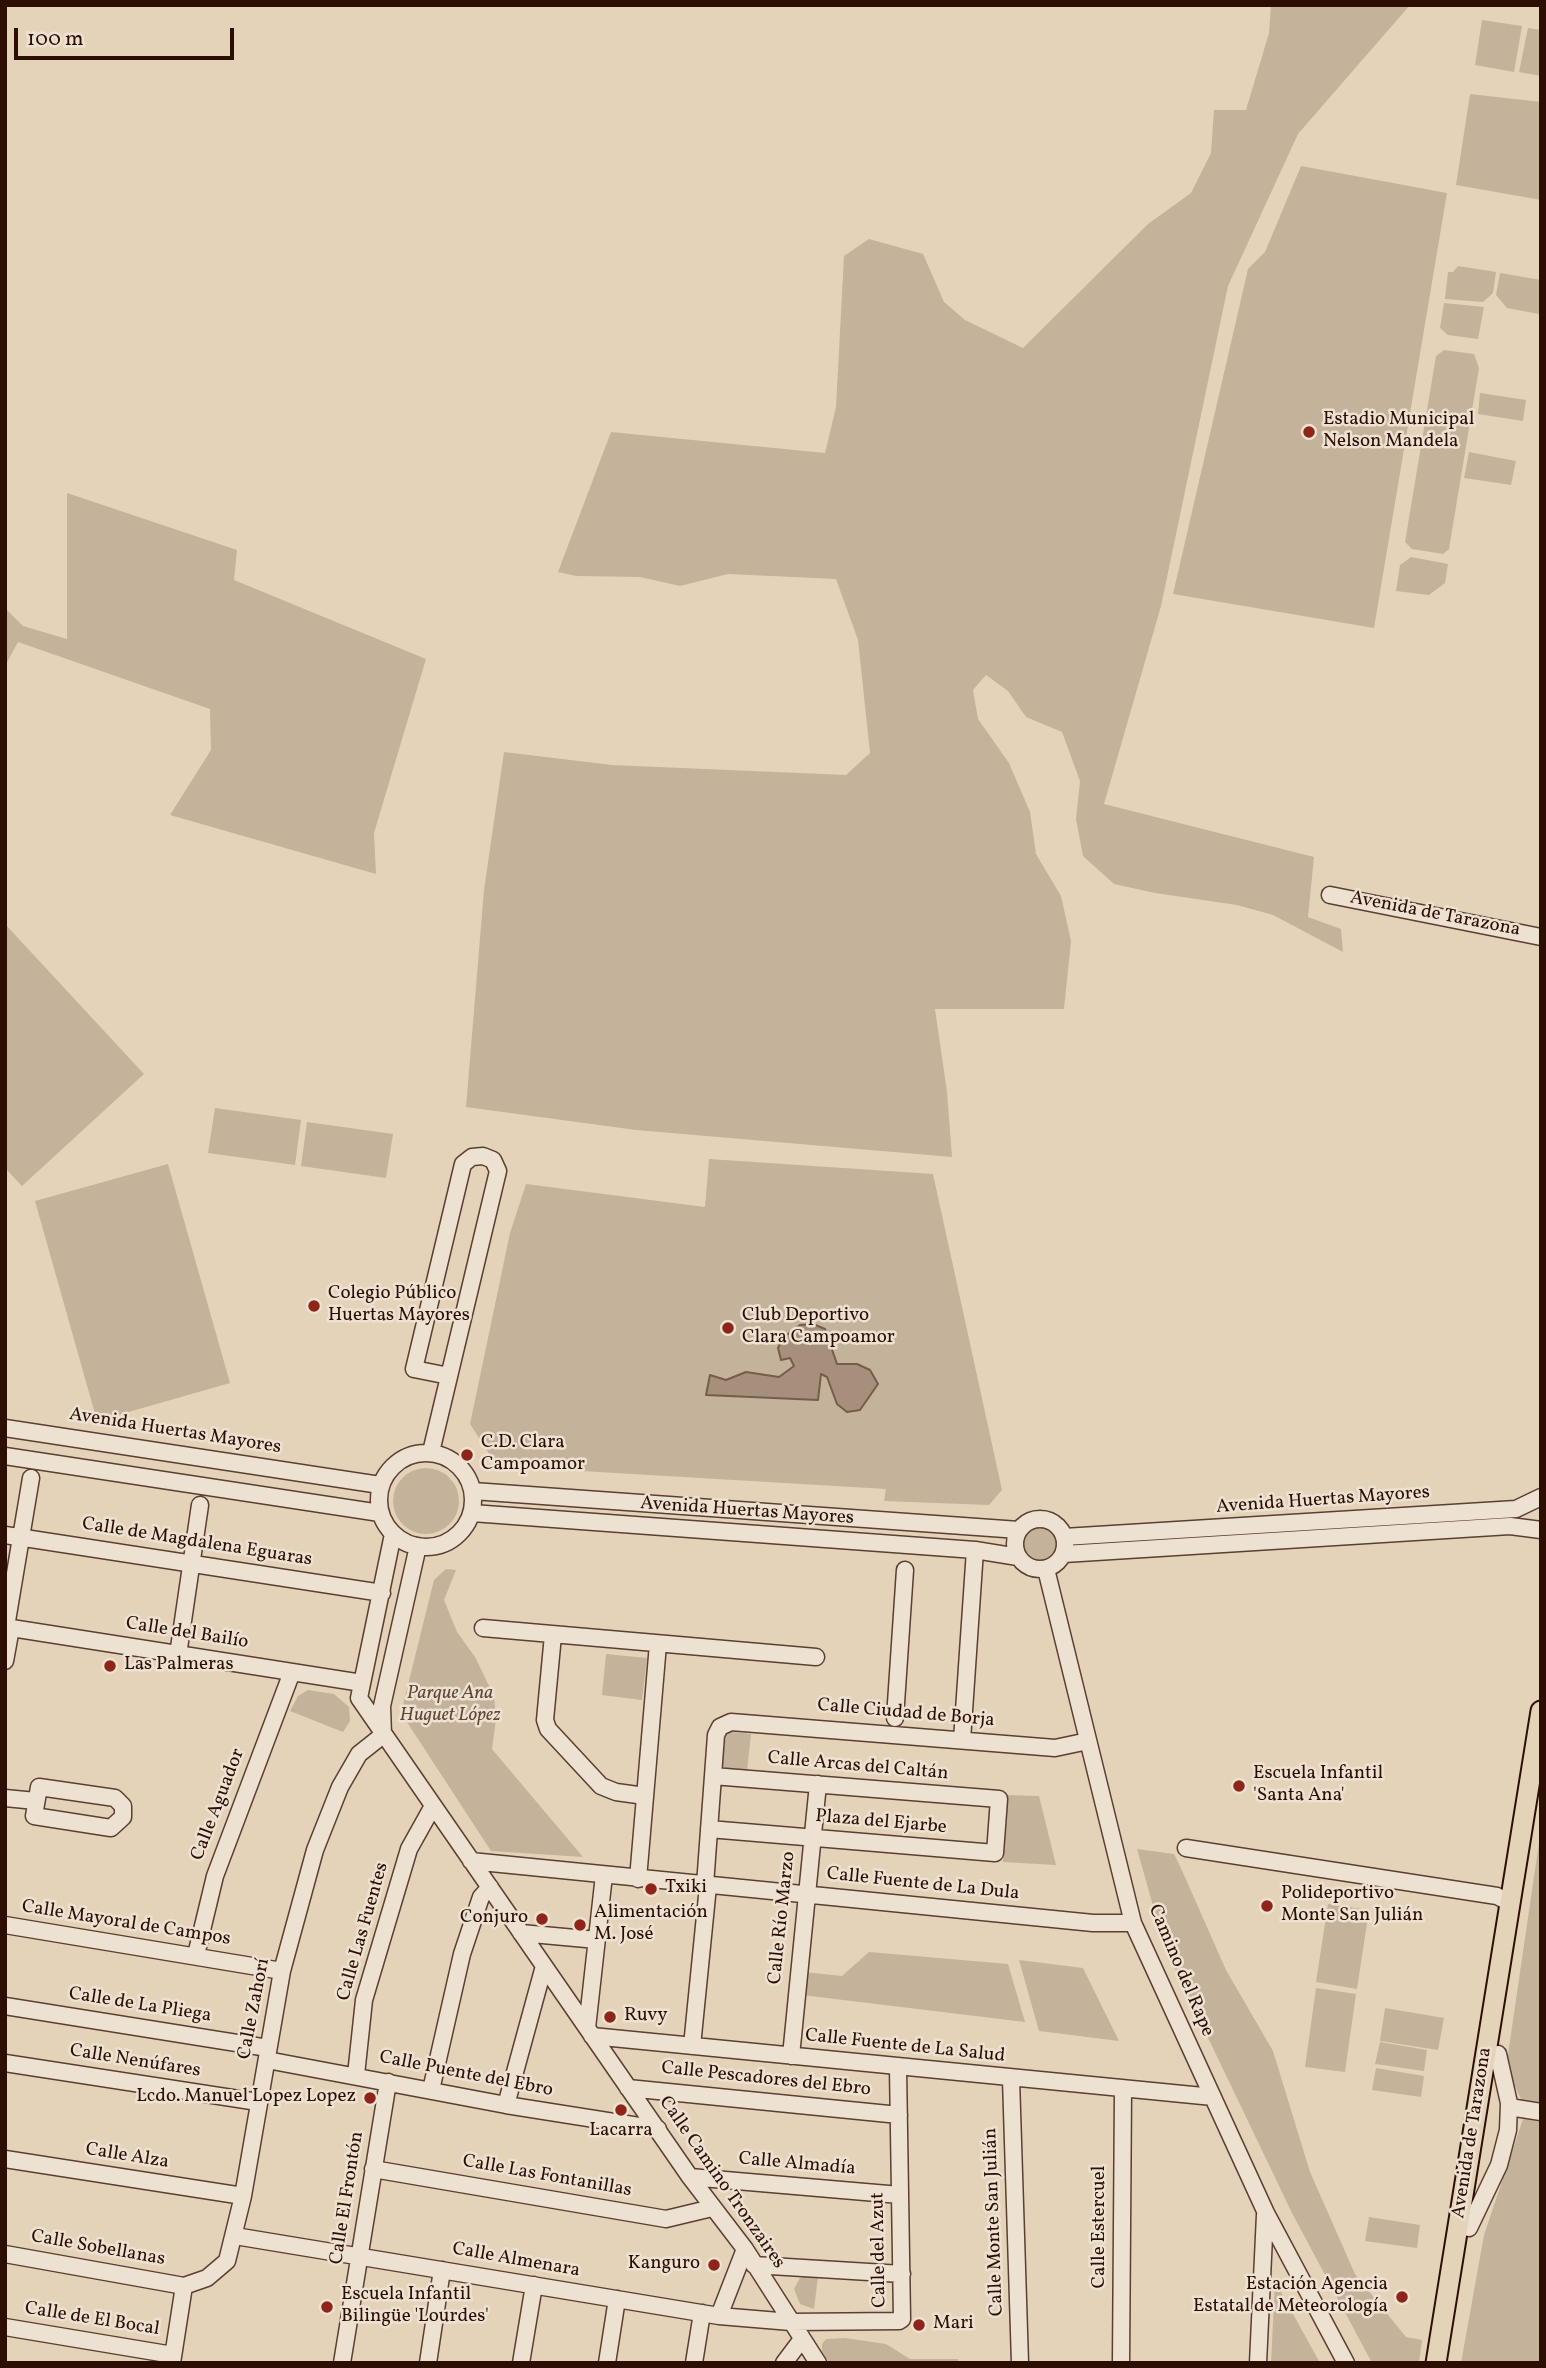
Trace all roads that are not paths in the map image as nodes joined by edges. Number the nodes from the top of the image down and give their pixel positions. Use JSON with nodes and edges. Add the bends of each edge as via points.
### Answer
{"nodes":[{"id":1,"x":1330,"y":895,"type":"dead end"},
{"id":2,"x":1541,"y":937,"type":"edge"},
{"id":3,"x":449,"y":1377,"type":"junction"},
{"id":4,"x":5,"y":1428,"type":"edge"},
{"id":5,"x":431,"y":1452,"type":"junction"},
{"id":6,"x":5,"y":1456,"type":"edge"},
{"id":7,"x":31,"y":1478,"type":"dead end"},
{"id":8,"x":380,"y":1485,"type":"junction"},
{"id":9,"x":473,"y":1491,"type":"junction"},
{"id":10,"x":1541,"y":1497,"type":"edge"},
{"id":11,"x":200,"y":1505,"type":"dead end"},
{"id":12,"x":380,"y":1513,"type":"junction"},
{"id":13,"x":472,"y":1513,"type":"junction"},
{"id":14,"x":1019,"y":1530,"type":"junction"},
{"id":15,"x":1541,"y":1530,"type":"edge"},
{"id":16,"x":393,"y":1534,"type":"junction"},
{"id":17,"x":13,"y":1536,"type":"edge"},
{"id":18,"x":1064,"y":1536,"type":"junction"},
{"id":19,"x":418,"y":1546,"type":"junction"},
{"id":20,"x":975,"y":1550,"type":"junction"},
{"id":21,"x":1064,"y":1554,"type":"junction"},
{"id":22,"x":1018,"y":1557,"type":"junction"},
{"id":23,"x":191,"y":1564,"type":"junction"},
{"id":24,"x":1046,"y":1569,"type":"junction"},
{"id":25,"x":905,"y":1570,"type":"dead end"},
{"id":26,"x":382,"y":1593,"type":"junction"},
{"id":27,"x":8,"y":1625,"type":"edge"},
{"id":28,"x":483,"y":1628,"type":"dead end"},
{"id":29,"x":552,"y":1635,"type":"junction"},
{"id":30,"x":658,"y":1644,"type":"junction"},
{"id":31,"x":179,"y":1648,"type":"dead end"},
{"id":32,"x":816,"y":1657,"type":"dead end"},
{"id":33,"x":5,"y":1661,"type":"edge"},
{"id":34,"x":292,"y":1672,"type":"junction"},
{"id":35,"x":362,"y":1683,"type":"junction"},
{"id":36,"x":1541,"y":1711,"type":"edge"},
{"id":37,"x":895,"y":1718,"type":"dead end"},
{"id":38,"x":383,"y":1735,"type":"junction"},
{"id":39,"x":962,"y":1740,"type":"junction"},
{"id":40,"x":1088,"y":1741,"type":"junction"},
{"id":41,"x":713,"y":1776,"type":"junction"},
{"id":42,"x":1541,"y":1778,"type":"edge"},
{"id":43,"x":818,"y":1784,"type":"junction"},
{"id":44,"x":645,"y":1796,"type":"junction"},
{"id":45,"x":5,"y":1798,"type":"edge"},
{"id":46,"x":999,"y":1800,"type":"joint"},
{"id":47,"x":36,"y":1801,"type":"junction"},
{"id":48,"x":433,"y":1806,"type":"junction"},
{"id":49,"x":709,"y":1829,"type":"junction"},
{"id":50,"x":812,"y":1838,"type":"junction"},
{"id":51,"x":1186,"y":1849,"type":"dead end"},
{"id":52,"x":471,"y":1861,"type":"junction"},
{"id":53,"x":604,"y":1875,"type":"junction"},
{"id":54,"x":638,"y":1879,"type":"junction"},
{"id":55,"x":706,"y":1886,"type":"junction"},
{"id":56,"x":490,"y":1887,"type":"junction"},
{"id":57,"x":806,"y":1895,"type":"junction"},
{"id":58,"x":1510,"y":1903,"type":"junction"},
{"id":59,"x":1133,"y":1923,"type":"junction"},
{"id":60,"x":5,"y":1925,"type":"edge"},
{"id":61,"x":521,"y":1933,"type":"junction"},
{"id":62,"x":597,"y":1940,"type":"junction"},
{"id":63,"x":196,"y":1955,"type":"junction"},
{"id":64,"x":544,"y":1966,"type":"junction"},
{"id":65,"x":282,"y":1971,"type":"junction"},
{"id":66,"x":5,"y":2006,"type":"edge"},
{"id":67,"x":590,"y":2032,"type":"junction"},
{"id":68,"x":692,"y":2046,"type":"junction"},
{"id":69,"x":267,"y":2054,"type":"junction"},
{"id":70,"x":1498,"y":2054,"type":"junction"},
{"id":71,"x":791,"y":2056,"type":"junction"},
{"id":72,"x":5,"y":2063,"type":"edge"},
{"id":73,"x":898,"y":2068,"type":"junction"},
{"id":74,"x":356,"y":2075,"type":"junction"},
{"id":75,"x":1011,"y":2079,"type":"junction"},
{"id":76,"x":388,"y":2082,"type":"junction"},
{"id":77,"x":628,"y":2088,"type":"junction"},
{"id":78,"x":431,"y":2090,"type":"junction"},
{"id":79,"x":1123,"y":2091,"type":"junction"},
{"id":80,"x":1213,"y":2097,"type":"junction"},
{"id":81,"x":258,"y":2102,"type":"junction"},
{"id":82,"x":506,"y":2105,"type":"junction"},
{"id":83,"x":1509,"y":2107,"type":"junction"},
{"id":84,"x":1541,"y":2112,"type":"edge"},
{"id":85,"x":899,"y":2115,"type":"junction"},
{"id":86,"x":657,"y":2129,"type":"junction"},
{"id":87,"x":5,"y":2160,"type":"edge"},
{"id":88,"x":373,"y":2169,"type":"junction"},
{"id":89,"x":690,"y":2177,"type":"junction"},
{"id":90,"x":900,"y":2195,"type":"junction"},
{"id":91,"x":243,"y":2196,"type":"junction"},
{"id":92,"x":712,"y":2208,"type":"junction"},
{"id":93,"x":1266,"y":2213,"type":"junction"},
{"id":94,"x":1469,"y":2228,"type":"junction"},
{"id":95,"x":235,"y":2236,"type":"junction"},
{"id":96,"x":745,"y":2249,"type":"junction"},
{"id":97,"x":5,"y":2254,"type":"edge"},
{"id":98,"x":360,"y":2254,"type":"junction"},
{"id":99,"x":754,"y":2264,"type":"junction"},
{"id":100,"x":442,"y":2270,"type":"junction"},
{"id":101,"x":902,"y":2274,"type":"junction"},
{"id":102,"x":534,"y":2285,"type":"junction"},
{"id":103,"x":184,"y":2286,"type":"junction"},
{"id":104,"x":617,"y":2299,"type":"junction"},
{"id":105,"x":702,"y":2313,"type":"junction"},
{"id":106,"x":719,"y":2316,"type":"junction"},
{"id":107,"x":791,"y":2322,"type":"junction"},
{"id":108,"x":5,"y":2327,"type":"edge"},
{"id":109,"x":802,"y":2339,"type":"junction"},
{"id":110,"x":172,"y":2359,"type":"edge"},
{"id":111,"x":342,"y":2363,"type":"edge"},
{"id":112,"x":428,"y":2363,"type":"edge"},
{"id":113,"x":521,"y":2363,"type":"edge"},
{"id":114,"x":607,"y":2363,"type":"edge"},
{"id":115,"x":694,"y":2363,"type":"edge"},
{"id":116,"x":784,"y":2363,"type":"edge"},
{"id":117,"x":818,"y":2363,"type":"edge"},
{"id":118,"x":1020,"y":2363,"type":"edge"},
{"id":119,"x":1121,"y":2363,"type":"edge"},
{"id":120,"x":1258,"y":2363,"type":"edge"},
{"id":121,"x":1346,"y":2363,"type":"edge"},
{"id":122,"x":1436,"y":2363,"type":"edge"},
{"id":123,"x":1448,"y":2363,"type":"edge"}],
"edges":[{"from":1,"to":2,"type":"street","name":"Avenida de Tarazona"},
{"from":3,"to":3,"type":"street","via":[[498,1171],[492,1160],[483,1156],[463,1164],[414,1369]]},
{"from":3,"to":5,"type":"street"},
{"from":4,"to":8,"type":"street","name":"Avenida Huertas Mayores"},
{"from":5,"to":8,"type":"street","via":[[400,1460]]},
{"from":5,"to":9,"type":"street","via":[[458,1465]]},
{"from":6,"to":12,"type":"street"},
{"from":7,"to":17,"type":"street"},
{"from":8,"to":12,"type":"street"},
{"from":9,"to":13,"type":"street"},
{"from":9,"to":14,"type":"street","name":"Avenida Huertas Mayores"},
{"from":10,"to":18,"type":"street","name":"Avenida Huertas Mayores","via":[[1516,1509]]},
{"from":11,"to":23,"type":"street"},
{"from":12,"to":16,"type":"street"},
{"from":13,"to":19,"type":"street","via":[[457,1536],[432,1547]]},
{"from":13,"to":20,"type":"street","name":"Avenida Huertas Mayores"},
{"from":14,"to":18,"type":"street","name":"Avenida Huertas Mayores","via":[[1030,1521],[1047,1520]]},
{"from":14,"to":22,"type":"street","via":[[1014,1543]]},
{"from":15,"to":21,"type":"street","name":"Avenida Huertas Mayores","via":[[1516,1525]]},
{"from":16,"to":19,"type":"street"},
{"from":16,"to":26,"type":"street"},
{"from":17,"to":23,"type":"street","name":"Calle de Magdalena Eguaras"},
{"from":17,"to":27,"type":"street"},
{"from":18,"to":21,"type":"street"},
{"from":19,"to":38,"type":"street","via":[[382,1706]]},
{"from":20,"to":22,"type":"street","name":"Avenida Huertas Mayores"},
{"from":20,"to":39,"type":"street"},
{"from":21,"to":24,"type":"street"},
{"from":22,"to":24,"type":"street","name":"Avenida Huertas Mayores","via":[[1030,1568]]},
{"from":23,"to":26,"type":"street","name":"Calle de Magdalena Eguaras"},
{"from":23,"to":31,"type":"street"},
{"from":24,"to":40,"type":"street","name":"Camino del Rape"},
{"from":25,"to":37,"type":"street"},
{"from":26,"to":35,"type":"street"},
{"from":27,"to":33,"type":"street"},
{"from":27,"to":34,"type":"street","name":"Calle del Bailío"},
{"from":28,"to":29,"type":"street"},
{"from":29,"to":30,"type":"street"},
{"from":29,"to":44,"type":"street","via":[[548,1729],[601,1786]]},
{"from":30,"to":32,"type":"street"},
{"from":30,"to":44,"type":"street"},
{"from":34,"to":35,"type":"street","name":"Calle del Bailío"},
{"from":34,"to":63,"type":"street","name":"Calle Aguador","via":[[215,1876]]},
{"from":35,"to":38,"type":"street","name":"Calle Camino Tronzaires","via":[[359,1698]]},
{"from":36,"to":58,"type":"main road","name":"Avenida de Tarazona"},
{"from":38,"to":48,"type":"street","name":"Calle Camino Tronzaires"},
{"from":38,"to":65,"type":"street","name":"Calle Zahorí","via":[[359,1754],[340,1787],[315,1850]]},
{"from":39,"to":40,"type":"street","name":"Calle Ciudad de Borja","via":[[1055,1748]]},
{"from":39,"to":41,"type":"street","name":"Calle Ciudad de Borja","via":[[731,1722],[716,1735]]},
{"from":40,"to":59,"type":"street","name":"Camino del Rape"},
{"from":41,"to":43,"type":"street","name":"Calle Arcas del Caltán"},
{"from":41,"to":49,"type":"street"},
{"from":42,"to":70,"type":"main road","name":"Avenida de Tarazona"},
{"from":43,"to":46,"type":"street","name":"Calle Arcas del Caltán"},
{"from":43,"to":50,"type":"street","name":"Calle Río Marzo"},
{"from":44,"to":54,"type":"street"},
{"from":45,"to":47,"type":"street"},
{"from":46,"to":50,"type":"street","name":"Plaza del Ejarbe","via":[[995,1853]]},
{"from":47,"to":47,"type":"street","via":[[34,1816],[111,1828],[124,1812],[114,1798],[39,1787]]},
{"from":48,"to":52,"type":"street","name":"Calle Camino Tronzaires"},
{"from":48,"to":74,"type":"street","name":"Calle Las Fuentes","via":[[409,1849],[364,2000]]},
{"from":49,"to":50,"type":"street","name":"Plaza del Ejarbe"},
{"from":49,"to":55,"type":"street"},
{"from":50,"to":57,"type":"street","name":"Calle Río Marzo"},
{"from":51,"to":58,"type":"street","via":[[1497,1896]]},
{"from":52,"to":53,"type":"street","name":"Calle Fuente de La Dula"},
{"from":52,"to":56,"type":"street","name":"Calle Camino Tronzaires"},
{"from":53,"to":54,"type":"street","name":"Calle Fuente de La Dula"},
{"from":53,"to":62,"type":"street"},
{"from":54,"to":55,"type":"street","name":"Calle Fuente de La Dula"},
{"from":55,"to":57,"type":"street","name":"Calle Fuente de La Dula"},
{"from":55,"to":68,"type":"street"},
{"from":56,"to":61,"type":"street","name":"Calle Camino Tronzaires"},
{"from":56,"to":78,"type":"street","via":[[481,1897],[462,1954]]},
{"from":57,"to":59,"type":"street","name":"Calle Fuente de La Dula"},
{"from":57,"to":71,"type":"street","name":"Calle Río Marzo"},
{"from":58,"to":122,"type":"main road","name":"Avenida de Tarazona"},
{"from":59,"to":80,"type":"street","name":"Camino del Rape"},
{"from":60,"to":63,"type":"street","name":"Calle Mayoral de Campos"},
{"from":61,"to":62,"type":"street"},
{"from":61,"to":64,"type":"street","name":"Calle Camino Tronzaires"},
{"from":62,"to":67,"type":"street"},
{"from":63,"to":65,"type":"street","name":"Calle Mayoral de Campos"},
{"from":64,"to":67,"type":"street","name":"Calle Camino Tronzaires"},
{"from":64,"to":82,"type":"street"},
{"from":65,"to":69,"type":"street","name":"Calle Zahorí"},
{"from":66,"to":69,"type":"street","name":"Calle de La Pliega"},
{"from":67,"to":68,"type":"street","name":"Calle Fuente de La Salud"},
{"from":67,"to":77,"type":"street","name":"Calle Camino Tronzaires"},
{"from":68,"to":71,"type":"street","name":"Calle Fuente de La Salud"},
{"from":69,"to":74,"type":"street","name":"Calle Puente del Ebro"},
{"from":69,"to":81,"type":"street","name":"Calle Zahorí"},
{"from":70,"to":83,"type":"street","name":"Avenida de Tarazona"},
{"from":70,"to":94,"type":"main road","name":"Avenida de Tarazona"},
{"from":71,"to":73,"type":"street","name":"Calle Fuente de La Salud"},
{"from":72,"to":81,"type":"street","name":"Calle Nenúfares"},
{"from":73,"to":75,"type":"street","name":"Calle Fuente de La Salud"},
{"from":73,"to":85,"type":"street","name":"Calle del Azut"},
{"from":74,"to":76,"type":"street","name":"Calle Puente del Ebro"},
{"from":75,"to":79,"type":"street","name":"Calle Fuente de La Salud"},
{"from":75,"to":118,"type":"street","name":"Calle Monte San Julián"},
{"from":76,"to":78,"type":"street","name":"Calle Puente del Ebro"},
{"from":76,"to":88,"type":"street","name":"Calle El Frontón"},
{"from":77,"to":85,"type":"street","name":"Calle Pescadores del Ebro"},
{"from":77,"to":86,"type":"street","name":"Calle Camino Tronzaires"},
{"from":78,"to":82,"type":"street","name":"Calle Puente del Ebro"},
{"from":79,"to":80,"type":"street","name":"Calle Fuente de La Salud"},
{"from":79,"to":119,"type":"street","name":"Calle Estercuel"},
{"from":80,"to":93,"type":"street","name":"Camino del Rape"},
{"from":81,"to":91,"type":"street","name":"Calle Zahorí"},
{"from":82,"to":86,"type":"street","name":"Calle Puente del Ebro"},
{"from":83,"to":84,"type":"street","name":"Avenida de Tarazona"},
{"from":83,"to":94,"type":"street","name":"Avenida de Tarazona","via":[[1499,2165]]},
{"from":85,"to":90,"type":"street","name":"Calle del Azut"},
{"from":86,"to":89,"type":"street","name":"Calle Camino Tronzaires"},
{"from":87,"to":91,"type":"street","name":"Calle Alza"},
{"from":88,"to":92,"type":"street","name":"Calle Las Fontanillas","via":[[666,2219]]},
{"from":88,"to":98,"type":"street","name":"Calle El Frontón"},
{"from":89,"to":90,"type":"street","name":"Calle Almadía"},
{"from":89,"to":92,"type":"street","name":"Calle Camino Tronzaires"},
{"from":90,"to":101,"type":"street","name":"Calle del Azut"},
{"from":91,"to":95,"type":"street","name":"Calle Zahorí"},
{"from":92,"to":96,"type":"street","name":"Calle Camino Tronzaires"},
{"from":93,"to":120,"type":"street"},
{"from":93,"to":121,"type":"street","name":"Camino del Rape"},
{"from":94,"to":123,"type":"main road","name":"Avenida de Tarazona"},
{"from":95,"to":98,"type":"street","name":"Calle Almenara"},
{"from":95,"to":103,"type":"street","name":"Calle Zahorí","via":[[227,2261],[218,2271]]},
{"from":96,"to":99,"type":"street","name":"Calle Camino Tronzaires"},
{"from":96,"to":106,"type":"street"},
{"from":97,"to":103,"type":"street","name":"Calle Sobellanas"},
{"from":98,"to":100,"type":"street","name":"Calle Almenara"},
{"from":98,"to":111,"type":"street","name":"Calle El Frontón"},
{"from":99,"to":101,"type":"street"},
{"from":99,"to":107,"type":"street","name":"Calle Camino Tronzaires"},
{"from":100,"to":102,"type":"street","name":"Calle Almenara"},
{"from":100,"to":112,"type":"street"},
{"from":101,"to":107,"type":"street","name":"Calle del Azut","via":[[899,2321]]},
{"from":102,"to":104,"type":"street","name":"Calle Almenara"},
{"from":102,"to":113,"type":"street"},
{"from":103,"to":110,"type":"street"},
{"from":104,"to":105,"type":"street","name":"Calle Almenara"},
{"from":104,"to":114,"type":"street"},
{"from":105,"to":106,"type":"street","name":"Calle Almenara"},
{"from":105,"to":115,"type":"street"},
{"from":106,"to":107,"type":"street","name":"Calle Almenara"},
{"from":107,"to":109,"type":"street","name":"Calle Camino Tronzaires"},
{"from":108,"to":110,"type":"street","name":"Calle de El Bocal"},
{"from":109,"to":116,"type":"street"},
{"from":109,"to":117,"type":"street","name":"Calle Camino Tronzaires"}]}
